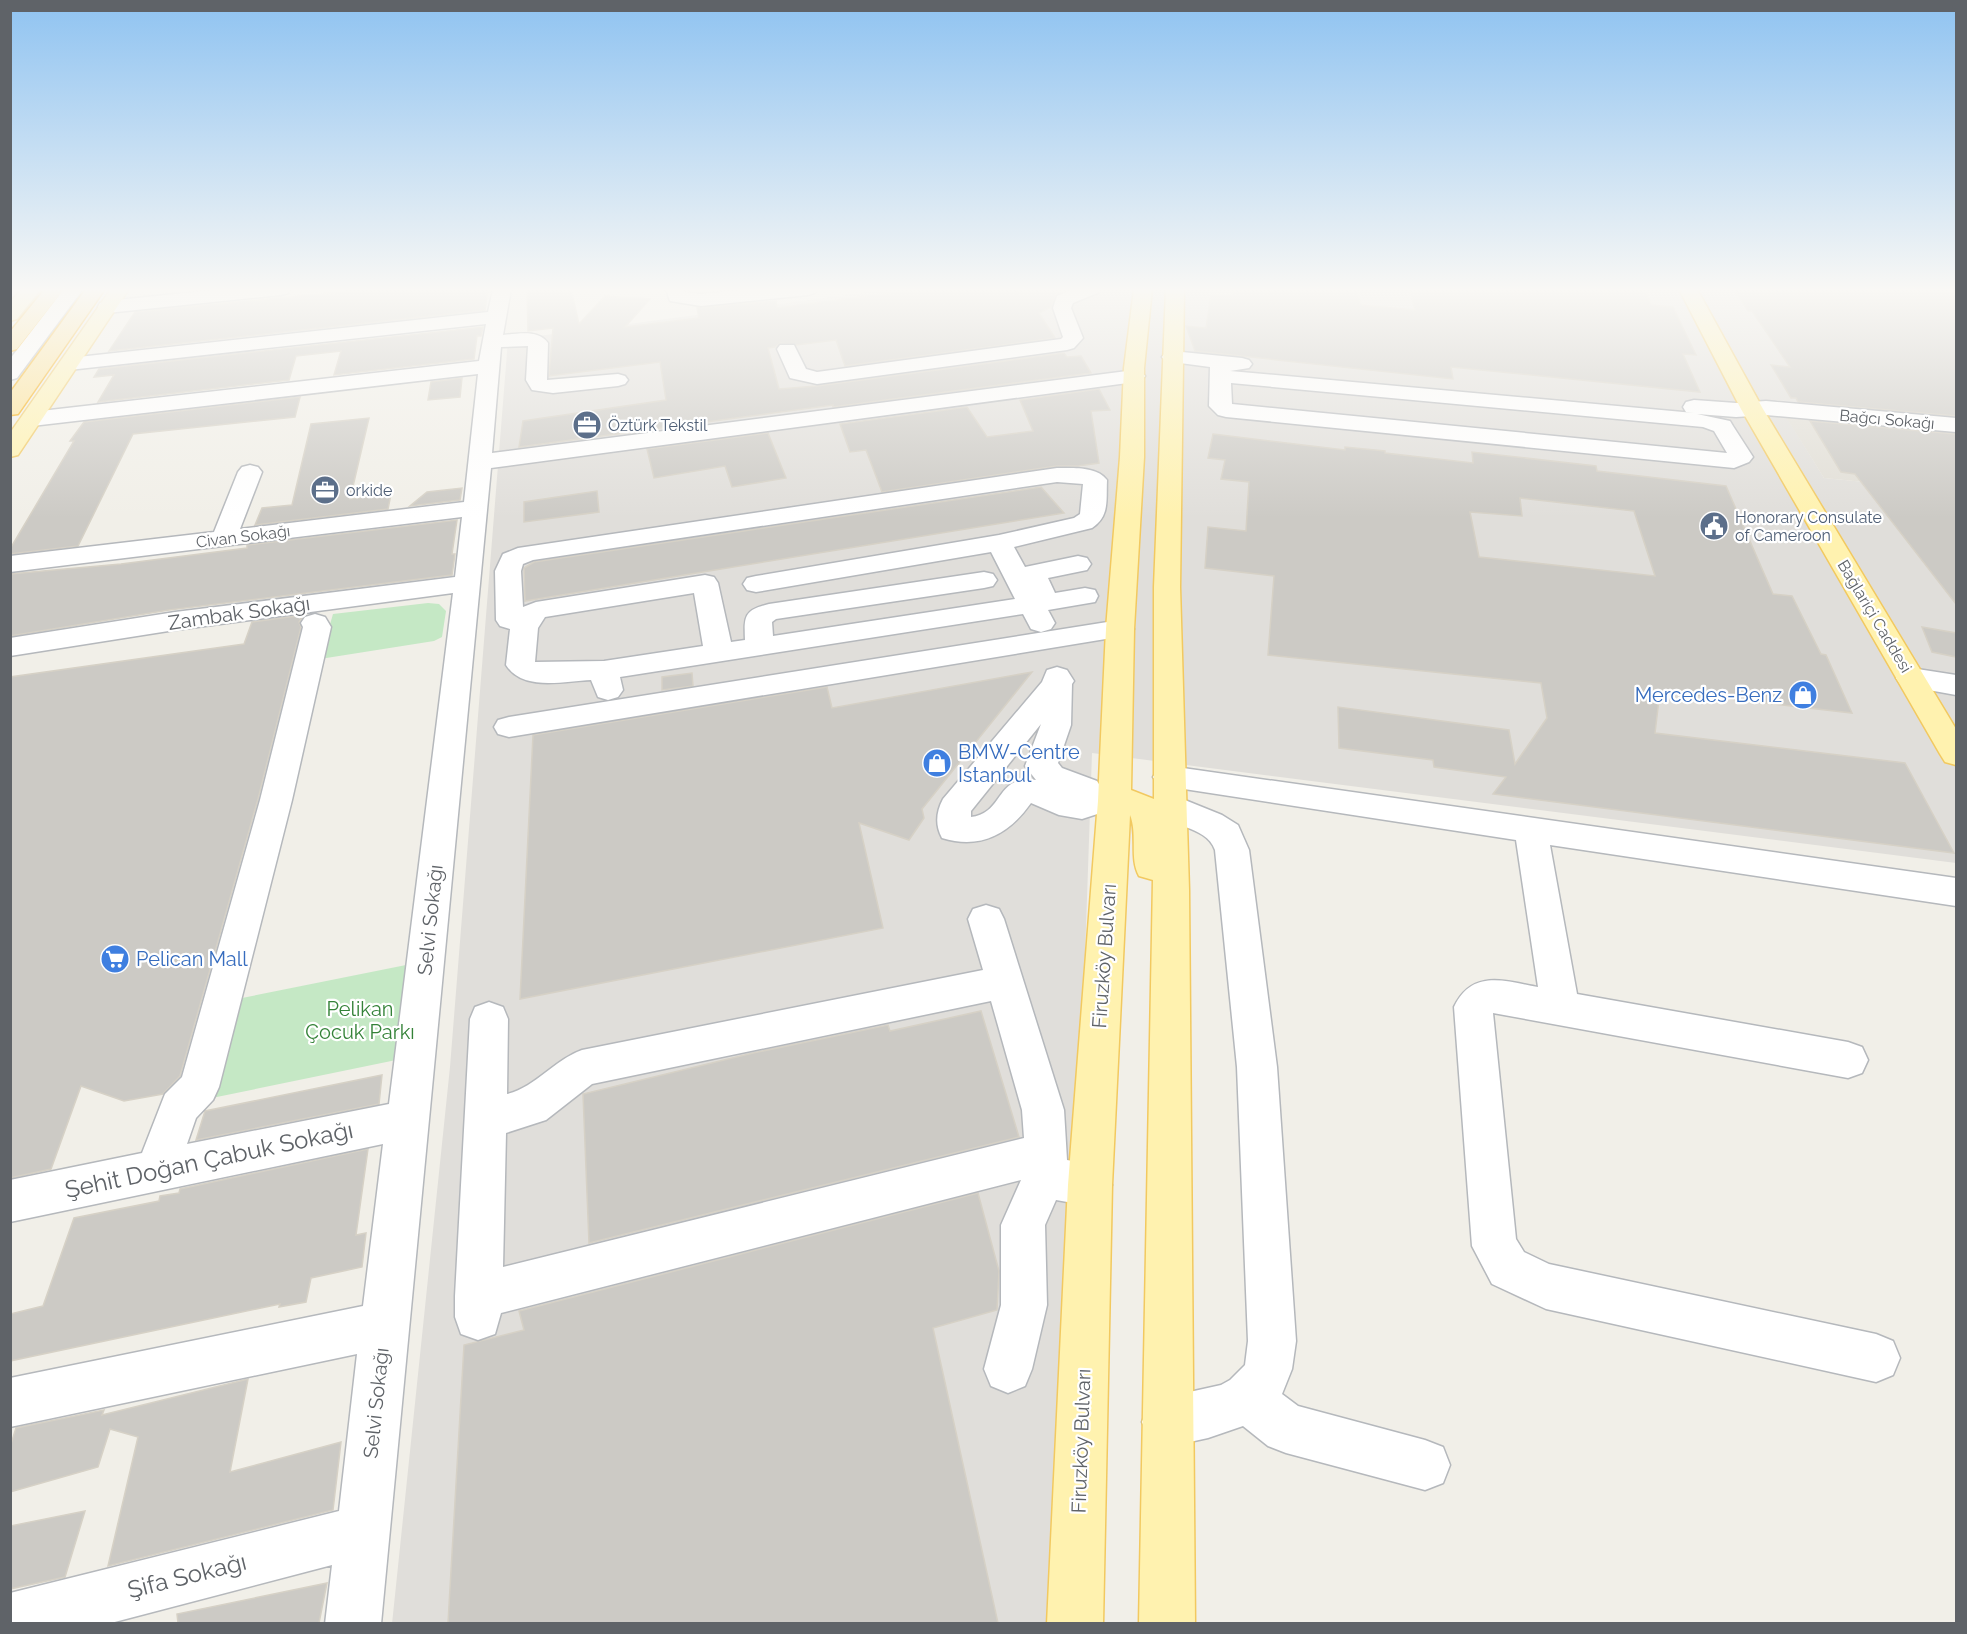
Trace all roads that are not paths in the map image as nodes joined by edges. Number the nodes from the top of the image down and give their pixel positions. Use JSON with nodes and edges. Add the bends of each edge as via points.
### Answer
{"nodes":[{"id":1,"x":41,"y":365,"type":"edge"},
{"id":2,"x":68,"y":365,"type":"edge"},
{"id":3,"x":537,"y":365,"type":"edge"},
{"id":4,"x":794,"y":365,"type":"edge"},
{"id":5,"x":911,"y":365,"type":"edge"},
{"id":6,"x":1136,"y":365,"type":"edge"},
{"id":7,"x":1172,"y":365,"type":"edge"},
{"id":8,"x":1192,"y":365,"type":"edge"},
{"id":9,"x":1729,"y":365,"type":"edge"},
{"id":10,"x":490,"y":366,"type":"joint"},
{"id":11,"x":1135,"y":376,"type":"junction"},
{"id":12,"x":1220,"y":377,"type":"junction"},
{"id":13,"x":618,"y":380,"type":"dead end"},
{"id":14,"x":10,"y":409,"type":"edge"},
{"id":15,"x":1752,"y":409,"type":"junction"},
{"id":16,"x":32,"y":419,"type":"junction"},
{"id":17,"x":1956,"y":425,"type":"edge"},
{"id":18,"x":1731,"y":441,"type":"dead end"},
{"id":19,"x":10,"y":450,"type":"edge"},
{"id":20,"x":475,"y":460,"type":"junction"},
{"id":21,"x":1170,"y":464,"type":"junction"},
{"id":22,"x":250,"y":472,"type":"dead end"},
{"id":23,"x":475,"y":508,"type":"junction"},
{"id":24,"x":220,"y":532,"type":"junction"},
{"id":25,"x":999,"y":543,"type":"junction"},
{"id":26,"x":10,"y":564,"type":"edge"},
{"id":27,"x":1078,"y":564,"type":"dead end"},
{"id":28,"x":984,"y":580,"type":"dead end"},
{"id":29,"x":468,"y":583,"type":"junction"},
{"id":30,"x":756,"y":584,"type":"dead end"},
{"id":31,"x":1084,"y":596,"type":"dead end"},
{"id":32,"x":1039,"y":603,"type":"junction"},
{"id":33,"x":311,"y":618,"type":"junction"},
{"id":34,"x":524,"y":625,"type":"junction"},
{"id":35,"x":1120,"y":629,"type":"junction"},
{"id":36,"x":1047,"y":641,"type":"junction"},
{"id":37,"x":10,"y":647,"type":"edge"},
{"id":38,"x":759,"y":647,"type":"junction"},
{"id":39,"x":718,"y":653,"type":"junction"},
{"id":40,"x":99,"y":655,"type":"dead end"},
{"id":41,"x":10,"y":667,"type":"edge"},
{"id":42,"x":604,"y":670,"type":"junction"},
{"id":43,"x":1911,"y":678,"type":"junction"},
{"id":44,"x":1059,"y":681,"type":"junction"},
{"id":45,"x":1956,"y":685,"type":"edge"},
{"id":46,"x":293,"y":708,"type":"dead end"},
{"id":47,"x":612,"y":709,"type":"junction"},
{"id":48,"x":508,"y":727,"type":"dead end"},
{"id":49,"x":1956,"y":754,"type":"edge"},
{"id":50,"x":1170,"y":791,"type":"junction"},
{"id":51,"x":1114,"y":797,"type":"junction"},
{"id":52,"x":1531,"y":830,"type":"junction"},
{"id":53,"x":1956,"y":892,"type":"edge"},
{"id":54,"x":987,"y":919,"type":"dead end"},
{"id":55,"x":1170,"y":951,"type":"junction"},
{"id":56,"x":1004,"y":982,"type":"junction"},
{"id":57,"x":1560,"y":1006,"type":"junction"},
{"id":58,"x":489,"y":1019,"type":"dead end"},
{"id":59,"x":1848,"y":1060,"type":"dead end"},
{"id":60,"x":485,"y":1119,"type":"junction"},
{"id":61,"x":407,"y":1120,"type":"junction"},
{"id":62,"x":1045,"y":1165,"type":"junction"},
{"id":63,"x":157,"y":1171,"type":"junction"},
{"id":64,"x":1090,"y":1185,"type":"junction"},
{"id":65,"x":10,"y":1200,"type":"edge"},
{"id":66,"x":384,"y":1325,"type":"junction"},
{"id":67,"x":1876,"y":1358,"type":"dead end"},
{"id":68,"x":1008,"y":1369,"type":"dead end"},
{"id":69,"x":1247,"y":1398,"type":"junction"},
{"id":70,"x":10,"y":1403,"type":"edge"},
{"id":71,"x":1167,"y":1422,"type":"junction"},
{"id":72,"x":1425,"y":1465,"type":"dead end"},
{"id":73,"x":363,"y":1531,"type":"junction"},
{"id":74,"x":10,"y":1621,"type":"edge"},
{"id":75,"x":353,"y":1623,"type":"edge"},
{"id":76,"x":1075,"y":1623,"type":"edge"},
{"id":77,"x":1167,"y":1623,"type":"edge"}],
"edges":[{"from":1,"to":14,"type":"highway"},
{"from":2,"to":16,"type":"main road"},
{"from":3,"to":13,"type":"street","via":[[539,386]]},
{"from":4,"to":5,"type":"street","via":[[797,374],[817,378]]},
{"from":6,"to":11,"type":"main road","name":"Firuzköy Bulvarı"},
{"from":7,"to":21,"type":"main road"},
{"from":8,"to":12,"type":"street","name":"Bağcı Sokağı"},
{"from":9,"to":15,"type":"main road","name":"Bağlariçi Caddesi"},
{"from":10,"to":16,"type":"street"},
{"from":10,"to":20,"type":"street","name":"Selvi Sokağı"},
{"from":11,"to":20,"type":"street"},
{"from":11,"to":21,"type":"main road","via":[[1154,390],[1155,436]]},
{"from":11,"to":35,"type":"main road","name":"Firuzköy Bulvarı"},
{"from":12,"to":15,"type":"street","name":"Bağcı Sokağı"},
{"from":12,"to":18,"type":"street"},
{"from":15,"to":17,"type":"street","name":"Bağcı Sokağı"},
{"from":15,"to":43,"type":"main road","name":"Bağlariçi Caddesi"},
{"from":16,"to":19,"type":"main road"},
{"from":20,"to":23,"type":"street","name":"Selvi Sokağı"},
{"from":21,"to":50,"type":"main road"},
{"from":22,"to":24,"type":"street"},
{"from":23,"to":24,"type":"street","name":"Civan Sokağı"},
{"from":23,"to":29,"type":"street","name":"Selvi Sokağı"},
{"from":24,"to":26,"type":"street","name":"Civan Sokağı","via":[[157,546]]},
{"from":25,"to":30,"type":"street"},
{"from":25,"to":32,"type":"street"},
{"from":25,"to":34,"type":"street","via":[[1083,523],[1092,517],[1095,480],[1080,475],[1057,475],[527,553],[512,559],[508,571],[510,620]]},
{"from":27,"to":32,"type":"street","via":[[1034,573]]},
{"from":28,"to":38,"type":"street","via":[[768,612],[758,618]]},
{"from":29,"to":33,"type":"street","name":"Zambak Sokağı","via":[[356,597]]},
{"from":29,"to":61,"type":"street","name":"Selvi Sokağı"},
{"from":31,"to":32,"type":"street"},
{"from":32,"to":36,"type":"street"},
{"from":32,"to":38,"type":"street"},
{"from":33,"to":37,"type":"street","name":"Zambak Sokağı"},
{"from":33,"to":46,"type":"street"},
{"from":33,"to":63,"type":"street","via":[[276,800],[199,1087],[179,1107]]},
{"from":34,"to":39,"type":"street","via":[[536,610],[705,583]]},
{"from":34,"to":42,"type":"street","via":[[520,665],[531,673]]},
{"from":35,"to":36,"type":"street"},
{"from":35,"to":51,"type":"main road","name":"Firuzköy Bulvarı"},
{"from":36,"to":44,"type":"street"},
{"from":36,"to":47,"type":"street"},
{"from":38,"to":39,"type":"street"},
{"from":39,"to":42,"type":"street"},
{"from":40,"to":41,"type":"street"},
{"from":42,"to":47,"type":"street"},
{"from":43,"to":45,"type":"street"},
{"from":43,"to":49,"type":"main road","name":"Bağlariçi Caddesi"},
{"from":44,"to":51,"type":"street","via":[[1056,725],[1041,766],[1051,776]]},
{"from":44,"to":51,"type":"street","via":[[955,808],[954,829],[975,831],[1004,817],[1023,790],[1082,807]]},
{"from":47,"to":48,"type":"street"},
{"from":50,"to":52,"type":"street"},
{"from":50,"to":55,"type":"main road"},
{"from":50,"to":69,"type":"street","via":[[1226,834],[1232,850],[1257,1067],[1272,1341],[1266,1377]]},
{"from":51,"to":55,"type":"main road","via":[[1144,810],[1152,901]]},
{"from":51,"to":64,"type":"main road","name":"Firuzköy Bulvarı"},
{"from":52,"to":53,"type":"street"},
{"from":52,"to":57,"type":"street"},
{"from":54,"to":56,"type":"street"},
{"from":55,"to":71,"type":"main road"},
{"from":56,"to":60,"type":"street","via":[[582,1068],[532,1107]]},
{"from":56,"to":62,"type":"street","via":[[1043,1110]]},
{"from":57,"to":59,"type":"street"},
{"from":57,"to":67,"type":"street","via":[[1482,997],[1473,1007],[1494,1246],[1508,1268],[1546,1286]]},
{"from":58,"to":60,"type":"street"},
{"from":60,"to":62,"type":"street","via":[[478,1307]]},
{"from":61,"to":63,"type":"street","name":"Şehit Doğan Çabuk Sokağı"},
{"from":61,"to":66,"type":"street","name":"Selvi Sokağı"},
{"from":62,"to":64,"type":"street"},
{"from":62,"to":68,"type":"street","via":[[1023,1225],[1024,1305]]},
{"from":63,"to":65,"type":"street","name":"Şehit Doğan Çabuk Sokağı"},
{"from":64,"to":76,"type":"main road","name":"Firuzköy Bulvarı"},
{"from":66,"to":70,"type":"street"},
{"from":66,"to":73,"type":"street","name":"Selvi Sokağı"},
{"from":69,"to":71,"type":"street","via":[[1218,1411]]},
{"from":69,"to":72,"type":"street","via":[[1286,1428]]},
{"from":71,"to":77,"type":"main road"},
{"from":73,"to":74,"type":"street","name":"Şifa Sokağı"},
{"from":73,"to":75,"type":"street","name":"Selvi Sokağı"}]}
